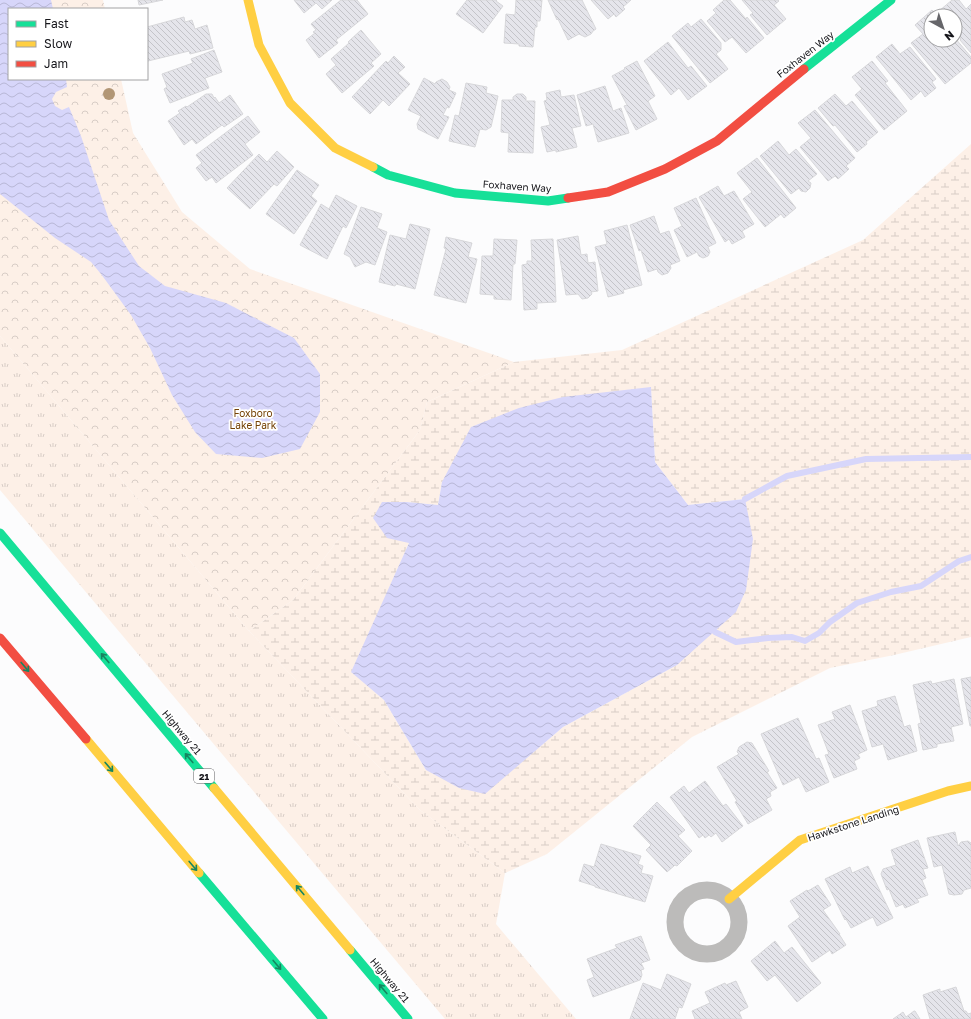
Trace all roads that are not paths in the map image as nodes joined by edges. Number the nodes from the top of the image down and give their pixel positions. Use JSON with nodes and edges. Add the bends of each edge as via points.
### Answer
{"nodes":[{"id":1,"x":248,"y":0,"type":"edge"},
{"id":2,"x":891,"y":0,"type":"edge"},
{"id":3,"x":0,"y":533,"type":"edge"},
{"id":4,"x":0,"y":541,"type":"edge"},
{"id":5,"x":22,"y":559,"type":"junction"},
{"id":6,"x":0,"y":638,"type":"edge"},
{"id":7,"x":971,"y":786,"type":"edge"},
{"id":8,"x":729,"y":899,"type":"dead end"},
{"id":9,"x":323,"y":1019,"type":"edge"},
{"id":10,"x":408,"y":1019,"type":"edge"}],
"edges":[{"from":1,"to":2,"type":"main road","name":"Foxhaven Way","via":[[259,45],[290,103],[335,148],[388,175],[455,192],[548,201],[608,192],[665,169],[717,141]]},
{"from":3,"to":5,"type":"main road","name":"Highway 21","number":"21"},
{"from":4,"to":5,"type":"main road"},
{"from":10,"to":5,"type":"main road","name":"Highway 21","number":"21","one_way":true},
{"from":6,"to":9,"type":"main road","one_way":true},
{"from":7,"to":8,"type":"main road","name":"Hawkstone Landing","via":[[948,791],[800,840]]}]}
